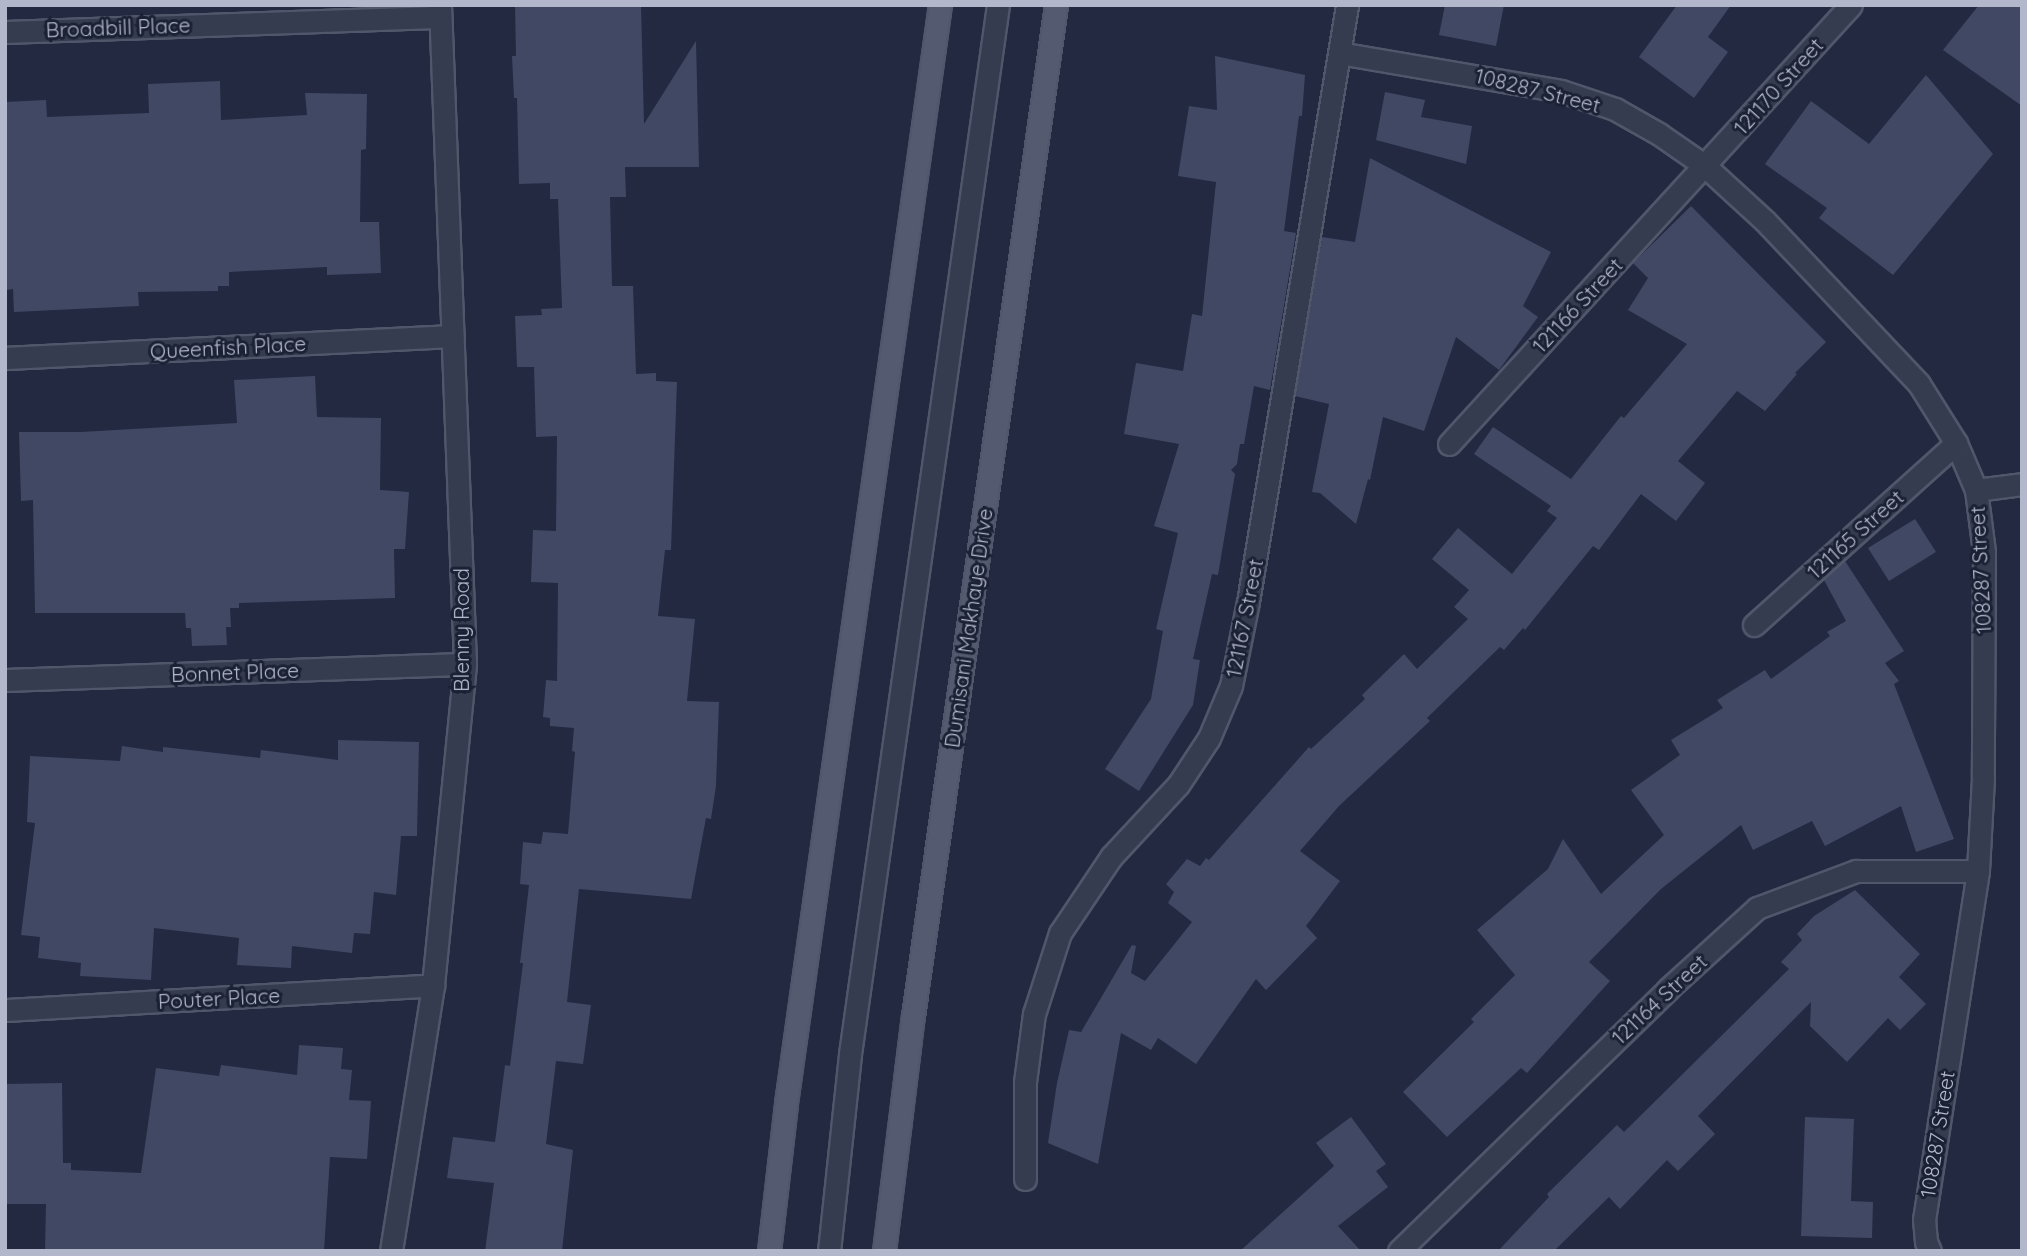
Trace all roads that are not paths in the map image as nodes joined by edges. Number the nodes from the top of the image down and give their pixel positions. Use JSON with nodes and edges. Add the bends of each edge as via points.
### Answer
{"nodes":[{"id":1,"x":940,"y":5,"type":"edge"},
{"id":2,"x":998,"y":5,"type":"edge"},
{"id":3,"x":1056,"y":5,"type":"edge"},
{"id":4,"x":1347,"y":5,"type":"edge"},
{"id":5,"x":1851,"y":5,"type":"edge"},
{"id":6,"x":440,"y":11,"type":"edge"},
{"id":7,"x":108,"y":16,"type":"edge"},
{"id":8,"x":5,"y":32,"type":"edge"},
{"id":9,"x":1339,"y":52,"type":"junction"},
{"id":10,"x":1705,"y":166,"type":"junction"},
{"id":11,"x":452,"y":336,"type":"junction"},
{"id":12,"x":5,"y":358,"type":"edge"},
{"id":13,"x":1956,"y":443,"type":"junction"},
{"id":14,"x":1449,"y":444,"type":"dead end"},
{"id":15,"x":2022,"y":484,"type":"edge"},
{"id":16,"x":1976,"y":490,"type":"junction"},
{"id":17,"x":1754,"y":625,"type":"dead end"},
{"id":18,"x":465,"y":664,"type":"junction"},
{"id":19,"x":5,"y":680,"type":"edge"},
{"id":20,"x":1978,"y":871,"type":"junction"},
{"id":21,"x":433,"y":985,"type":"junction"},
{"id":22,"x":5,"y":1010,"type":"edge"},
{"id":23,"x":1025,"y":1179,"type":"dead end"},
{"id":24,"x":391,"y":1251,"type":"edge"},
{"id":25,"x":769,"y":1251,"type":"edge"},
{"id":26,"x":829,"y":1251,"type":"edge"},
{"id":27,"x":884,"y":1251,"type":"edge"},
{"id":28,"x":1399,"y":1251,"type":"edge"},
{"id":29,"x":1930,"y":1251,"type":"edge"}],
"edges":[{"from":1,"to":25,"type":"main road"},
{"from":2,"to":26,"type":"street","via":[[850,1054]]},
{"from":3,"to":27,"type":"main road","name":"Dumisani Makhaye Drive"},
{"from":4,"to":9,"type":"street","name":"121167 Street"},
{"from":5,"to":10,"type":"street","name":"121170 Street"},
{"from":6,"to":7,"type":"street","name":"Broadbill Place"},
{"from":6,"to":11,"type":"street","name":"Blenny Road"},
{"from":7,"to":8,"type":"street","name":"Broadbill Place"},
{"from":9,"to":10,"type":"street","name":"108287 Street","via":[[1561,91],[1615,109]]},
{"from":9,"to":23,"type":"street","name":"121167 Street","via":[[1231,686],[1209,738],[1178,785],[1111,857],[1060,933],[1034,1014],[1025,1082]]},
{"from":10,"to":13,"type":"street","name":"108287 Street","via":[[1765,221],[1919,384]]},
{"from":10,"to":14,"type":"street","name":"121166 Street"},
{"from":11,"to":12,"type":"street","name":"Queenfish Place"},
{"from":11,"to":18,"type":"street","name":"Blenny Road"},
{"from":13,"to":16,"type":"street","name":"108287 Street"},
{"from":13,"to":17,"type":"street","name":"121165 Street"},
{"from":15,"to":16,"type":"street"},
{"from":16,"to":20,"type":"street","name":"108287 Street","via":[[1986,601]]},
{"from":18,"to":19,"type":"street","name":"Bonnet Place"},
{"from":18,"to":21,"type":"street","name":"Blenny Road"},
{"from":20,"to":28,"type":"street","name":"121164 Street","via":[[1856,871],[1757,908]]},
{"from":20,"to":29,"type":"street","name":"108287 Street","via":[[1924,1219]]},
{"from":21,"to":22,"type":"street","name":"Pouter Place"},
{"from":21,"to":24,"type":"street","name":"Blenny Road"}]}
